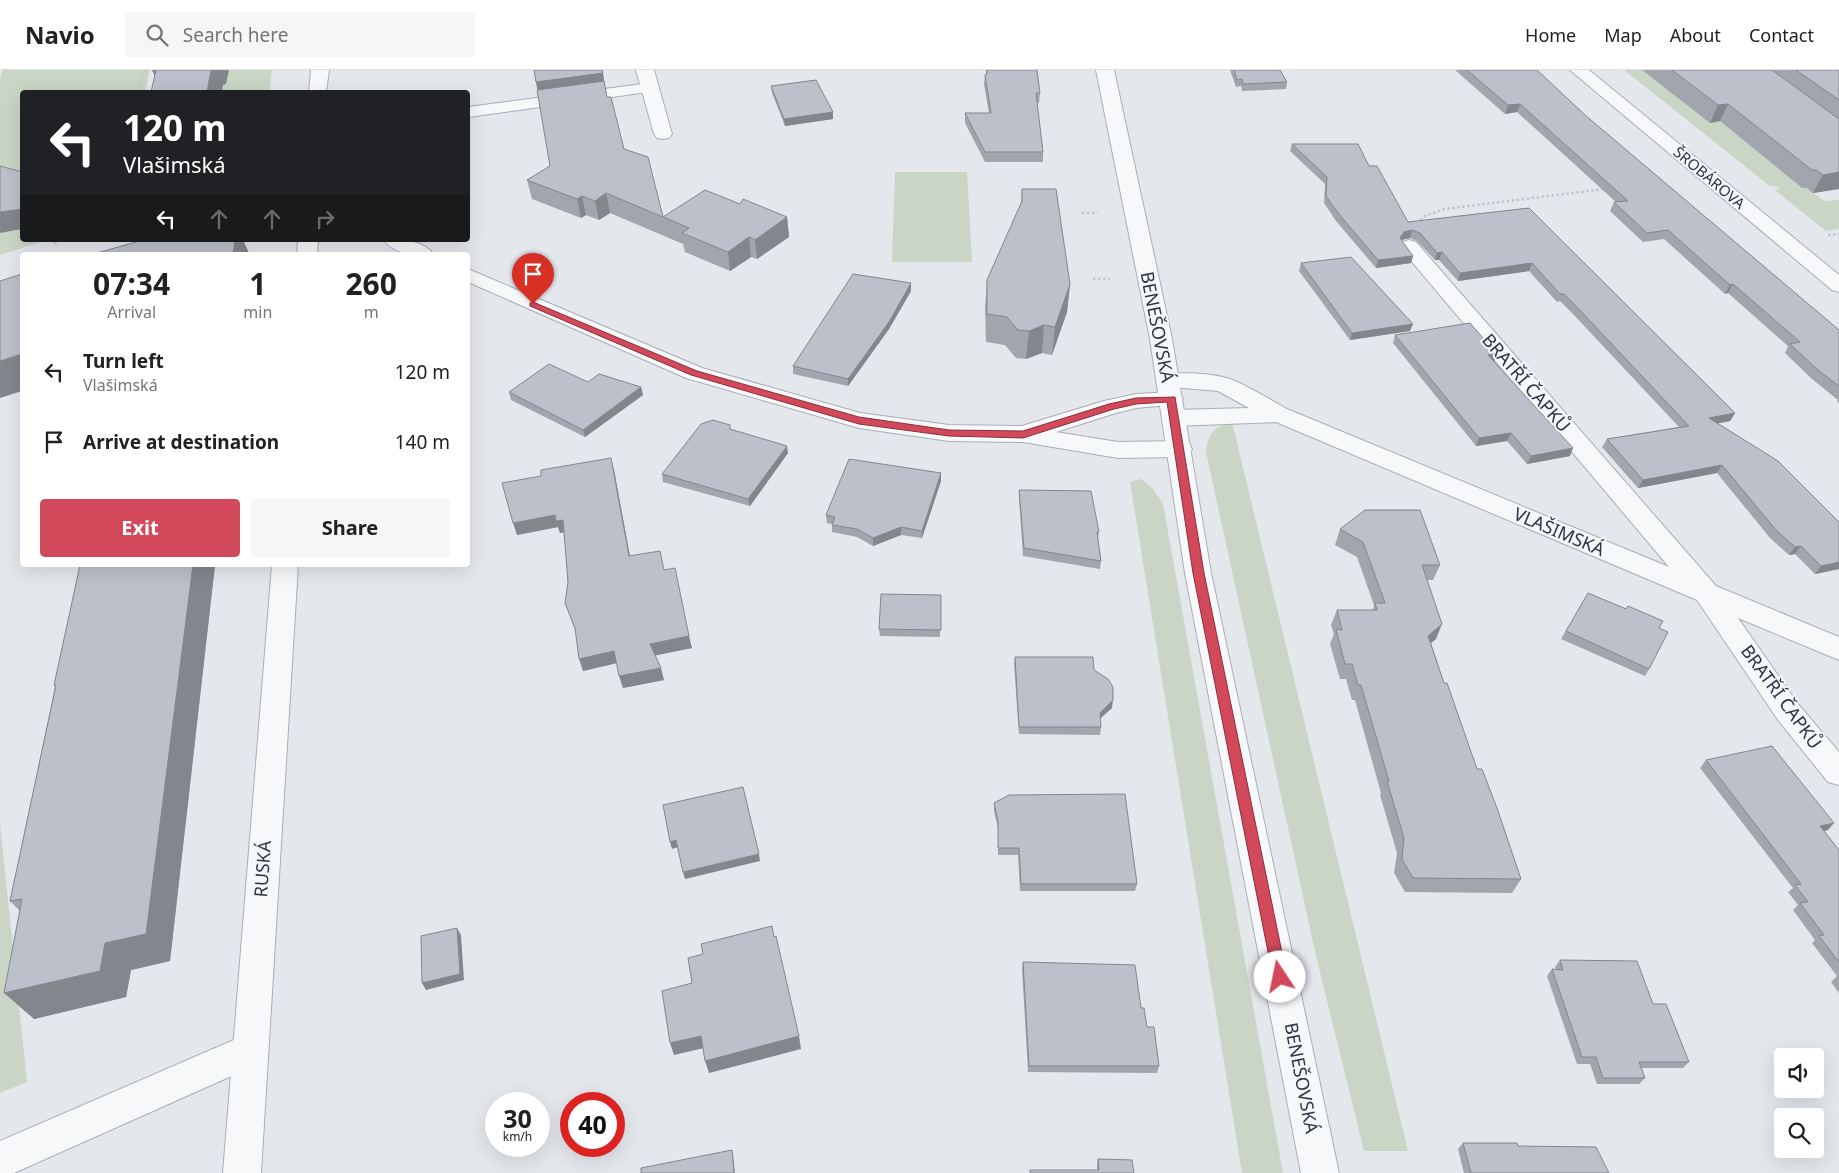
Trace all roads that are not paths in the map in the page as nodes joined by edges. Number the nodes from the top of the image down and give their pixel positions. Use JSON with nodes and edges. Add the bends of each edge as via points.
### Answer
{"nodes":[{"id":1,"x":320,"y":70,"type":"edge"},
{"id":2,"x":645,"y":70,"type":"edge"},
{"id":3,"x":1105,"y":70,"type":"edge"},
{"id":4,"x":1579,"y":70,"type":"edge"},
{"id":5,"x":650,"y":88,"type":"junction"},
{"id":6,"x":318,"y":90,"type":"edge"},
{"id":7,"x":470,"y":112,"type":"edge"},
{"id":8,"x":663,"y":134,"type":"dead end"},
{"id":9,"x":398,"y":242,"type":"edge"},
{"id":10,"x":1409,"y":246,"type":"road end"},
{"id":11,"x":418,"y":252,"type":"edge"},
{"id":12,"x":1839,"y":260,"type":"edge"},
{"id":13,"x":1813,"y":264,"type":"junction"},
{"id":14,"x":470,"y":276,"type":"edge"},
{"id":15,"x":1839,"y":286,"type":"edge"},
{"id":16,"x":1173,"y":412,"type":"junction"},
{"id":17,"x":1279,"y":414,"type":"junction"},
{"id":18,"x":1023,"y":434,"type":"junction"},
{"id":19,"x":285,"y":567,"type":"edge"},
{"id":20,"x":1708,"y":594,"type":"junction"},
{"id":21,"x":1839,"y":650,"type":"edge"},
{"id":22,"x":1839,"y":773,"type":"edge"},
{"id":23,"x":250,"y":1050,"type":"junction"},
{"id":24,"x":0,"y":1160,"type":"edge"},
{"id":25,"x":242,"y":1173,"type":"edge"},
{"id":26,"x":1320,"y":1173,"type":"edge"}],
"edges":[{"from":1,"to":6,"type":"street"},
{"from":2,"to":5,"type":"street"},
{"from":3,"to":16,"type":"street","name":"BENEŠOVSKÁ"},
{"from":4,"to":13,"type":"street","name":"ŠROBÁROVA"},
{"from":5,"to":7,"type":"lane"},
{"from":5,"to":8,"type":"street"},
{"from":9,"to":11,"type":"street"},
{"from":10,"to":20,"type":"street","name":"BRATŘÍ ČAPKŮ"},
{"from":12,"to":13,"type":"street"},
{"from":13,"to":15,"type":"street","name":"ŠROBÁROVA"},
{"from":14,"to":18,"type":"street","name":"VLAŠIMSKÁ","via":[[694,373],[721,381],[859,420],[949,433]]},
{"from":16,"to":17,"type":"street","name":"VLAŠIMSKÁ"},
{"from":16,"to":17,"type":"street","name":"VLAŠIMSKÁ","via":[[1203,382],[1224,386]]},
{"from":16,"to":18,"type":"street","name":"VLAŠIMSKÁ","via":[[1136,401]]},
{"from":16,"to":18,"type":"street","name":"VLAŠIMSKÁ","via":[[1118,450]]},
{"from":16,"to":26,"type":"street","name":"BENEŠOVSKÁ","via":[[1198,573]]},
{"from":17,"to":20,"type":"street","name":"VLAŠIMSKÁ"},
{"from":19,"to":23,"type":"street","name":"RUSKÁ"},
{"from":20,"to":21,"type":"street","name":"VLAŠIMSKÁ"},
{"from":20,"to":22,"type":"street","name":"BRATŘÍ ČAPKŮ","via":[[1788,712]]},
{"from":23,"to":24,"type":"street"},
{"from":23,"to":25,"type":"street","name":"RUSKÁ"}]}
